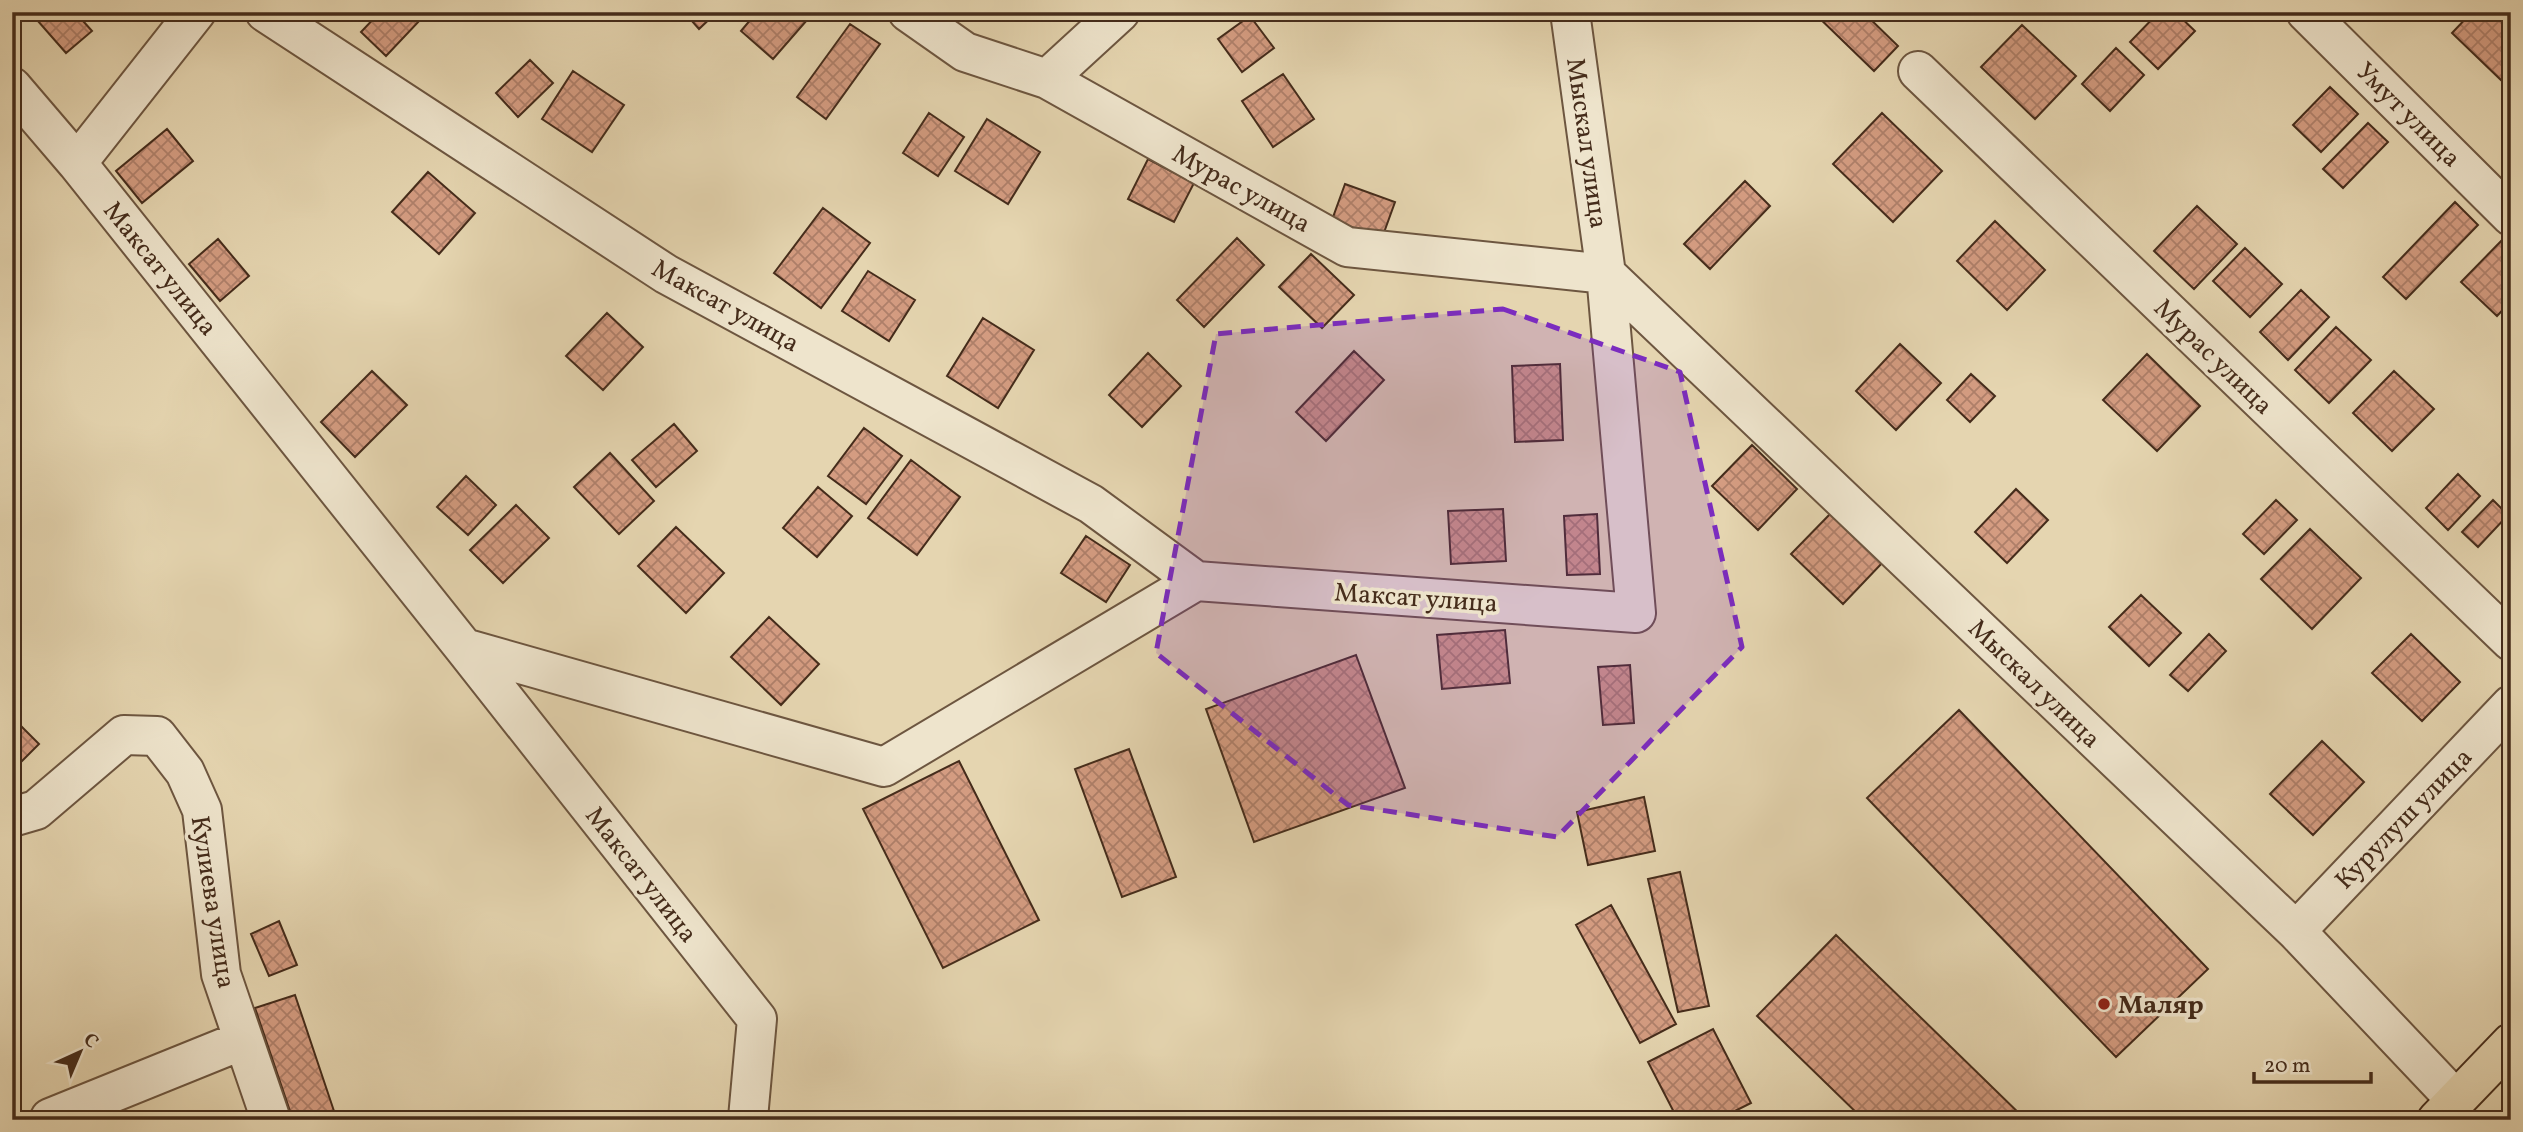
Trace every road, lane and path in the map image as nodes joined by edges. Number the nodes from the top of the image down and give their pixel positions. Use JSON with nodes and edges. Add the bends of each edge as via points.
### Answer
{"nodes":[{"id":1,"x":196,"y":12,"type":"edge"},
{"id":2,"x":265,"y":12,"type":"edge"},
{"id":3,"x":908,"y":12,"type":"edge"},
{"id":4,"x":1120,"y":12,"type":"edge"},
{"id":5,"x":1570,"y":12,"type":"edge"},
{"id":6,"x":2306,"y":12,"type":"edge"},
{"id":7,"x":1917,"y":71,"type":"dead end"},
{"id":8,"x":1047,"y":79,"type":"junction"},
{"id":9,"x":12,"y":87,"type":"edge"},
{"id":10,"x":77,"y":163,"type":"junction"},
{"id":11,"x":2511,"y":216,"type":"edge"},
{"id":12,"x":1606,"y":274,"type":"junction"},
{"id":13,"x":1196,"y":581,"type":"junction"},
{"id":14,"x":1636,"y":613,"type":"joint"},
{"id":15,"x":2511,"y":641,"type":"edge"},
{"id":16,"x":464,"y":648,"type":"junction"},
{"id":17,"x":2511,"y":705,"type":"edge"},
{"id":18,"x":12,"y":817,"type":"edge"},
{"id":19,"x":2295,"y":931,"type":"junction"},
{"id":20,"x":243,"y":1040,"type":"junction"},
{"id":21,"x":2511,"y":1043,"type":"edge"},
{"id":22,"x":2447,"y":1110,"type":"edge"},
{"id":23,"x":50,"y":1118,"type":"edge"},
{"id":24,"x":271,"y":1120,"type":"edge"},
{"id":25,"x":750,"y":1120,"type":"edge"}],
"edges":[{"from":1,"to":10,"type":"street"},
{"from":2,"to":13,"type":"street","name":"Максат улица","via":[[666,274],[1091,504]]},
{"from":3,"to":8,"type":"street","name":"Мурас улица","via":[[965,52]]},
{"from":4,"to":8,"type":"street"},
{"from":5,"to":12,"type":"street","name":"Мыскал улица"},
{"from":6,"to":11,"type":"street","name":"Умут улица"},
{"from":7,"to":15,"type":"street","name":"Мурас улица"},
{"from":8,"to":12,"type":"street","name":"Мурас улица","via":[[1347,247]]},
{"from":9,"to":10,"type":"street","name":"Максат улица"},
{"from":10,"to":16,"type":"street","name":"Максат улица"},
{"from":12,"to":14,"type":"street","name":"Мыскал улица"},
{"from":12,"to":19,"type":"street","name":"Мыскал улица"},
{"from":13,"to":14,"type":"street","name":"Максат улица"},
{"from":13,"to":16,"type":"street","via":[[884,766]]},
{"from":16,"to":25,"type":"street","name":"Максат улица","via":[[757,1019]]},
{"from":17,"to":19,"type":"street","name":"Курулуш улица"},
{"from":18,"to":20,"type":"street","name":"Кулиева улица","via":[[36,810],[124,735],[157,736],[185,772],[202,810],[221,974]]},
{"from":19,"to":22,"type":"street","name":"Мыскал улица"},
{"from":20,"to":23,"type":"street"},
{"from":20,"to":24,"type":"street","name":"Кулиева улица"},
{"from":21,"to":22,"type":"main road"}]}
